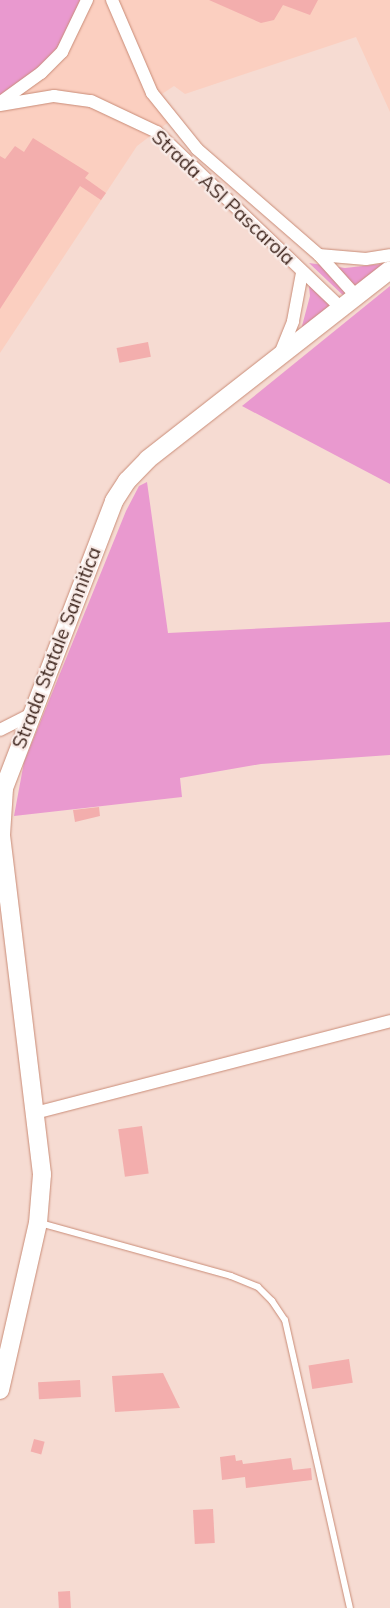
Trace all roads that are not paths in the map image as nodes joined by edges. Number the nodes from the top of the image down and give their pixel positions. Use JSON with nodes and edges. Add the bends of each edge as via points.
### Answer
{"nodes":[{"id":1,"x":87,"y":0,"type":"edge"},
{"id":2,"x":112,"y":0,"type":"edge"},
{"id":3,"x":0,"y":103,"type":"edge"},
{"id":4,"x":319,"y":255,"type":"junction"},
{"id":5,"x":390,"y":255,"type":"edge"},
{"id":6,"x":390,"y":270,"type":"edge"},
{"id":7,"x":302,"y":272,"type":"junction"},
{"id":8,"x":356,"y":297,"type":"junction"},
{"id":9,"x":342,"y":309,"type":"junction"},
{"id":10,"x":277,"y":359,"type":"junction"},
{"id":11,"x":30,"y":715,"type":"junction"},
{"id":12,"x":0,"y":730,"type":"edge"},
{"id":13,"x":390,"y":1021,"type":"edge"},
{"id":14,"x":35,"y":1114,"type":"junction"},
{"id":15,"x":38,"y":1223,"type":"junction"},
{"id":16,"x":0,"y":1390,"type":"edge"},
{"id":17,"x":350,"y":1608,"type":"edge"}],
"edges":[{"from":1,"to":3,"type":"street","name":"Strada ASI Pascarola","via":[[62,52],[42,73]]},
{"from":2,"to":4,"type":"street","name":"Strada ASI Pascarola","via":[[152,93],[197,149]]},
{"from":3,"to":7,"type":"street","name":"Strada ASI Pascarola","via":[[54,96],[91,101],[124,113],[157,132]]},
{"from":4,"to":5,"type":"street","name":"Strada ASI Pascarola","via":[[366,259]]},
{"from":4,"to":8,"type":"street","name":"Strada ASI Pascarola"},
{"from":6,"to":8,"type":"main road","name":"Strada Statale Sannitica"},
{"from":7,"to":9,"type":"street","name":"Strada ASI Pascarola"},
{"from":7,"to":10,"type":"street","name":"Strada ASI Pascarola","via":[[294,321]]},
{"from":8,"to":9,"type":"main road","name":"Strada Statale Sannitica"},
{"from":9,"to":10,"type":"main road","name":"Strada Statale Sannitica"},
{"from":10,"to":11,"type":"main road","name":"Strada Statale Sannitica","via":[[148,459],[127,482],[114,501]]},
{"from":11,"to":12,"type":"street"},
{"from":11,"to":14,"type":"main road","name":"Strada Statale Sannitica","via":[[4,788],[1,835]]},
{"from":13,"to":14,"type":"street"},
{"from":14,"to":15,"type":"main road","name":"Strada Statale Sannitica","via":[[42,1174]]},
{"from":15,"to":16,"type":"main road","name":"Strada Statale Sannitica"},
{"from":15,"to":17,"type":"lane","via":[[232,1276],[258,1287],[272,1301],[285,1320]]}]}
